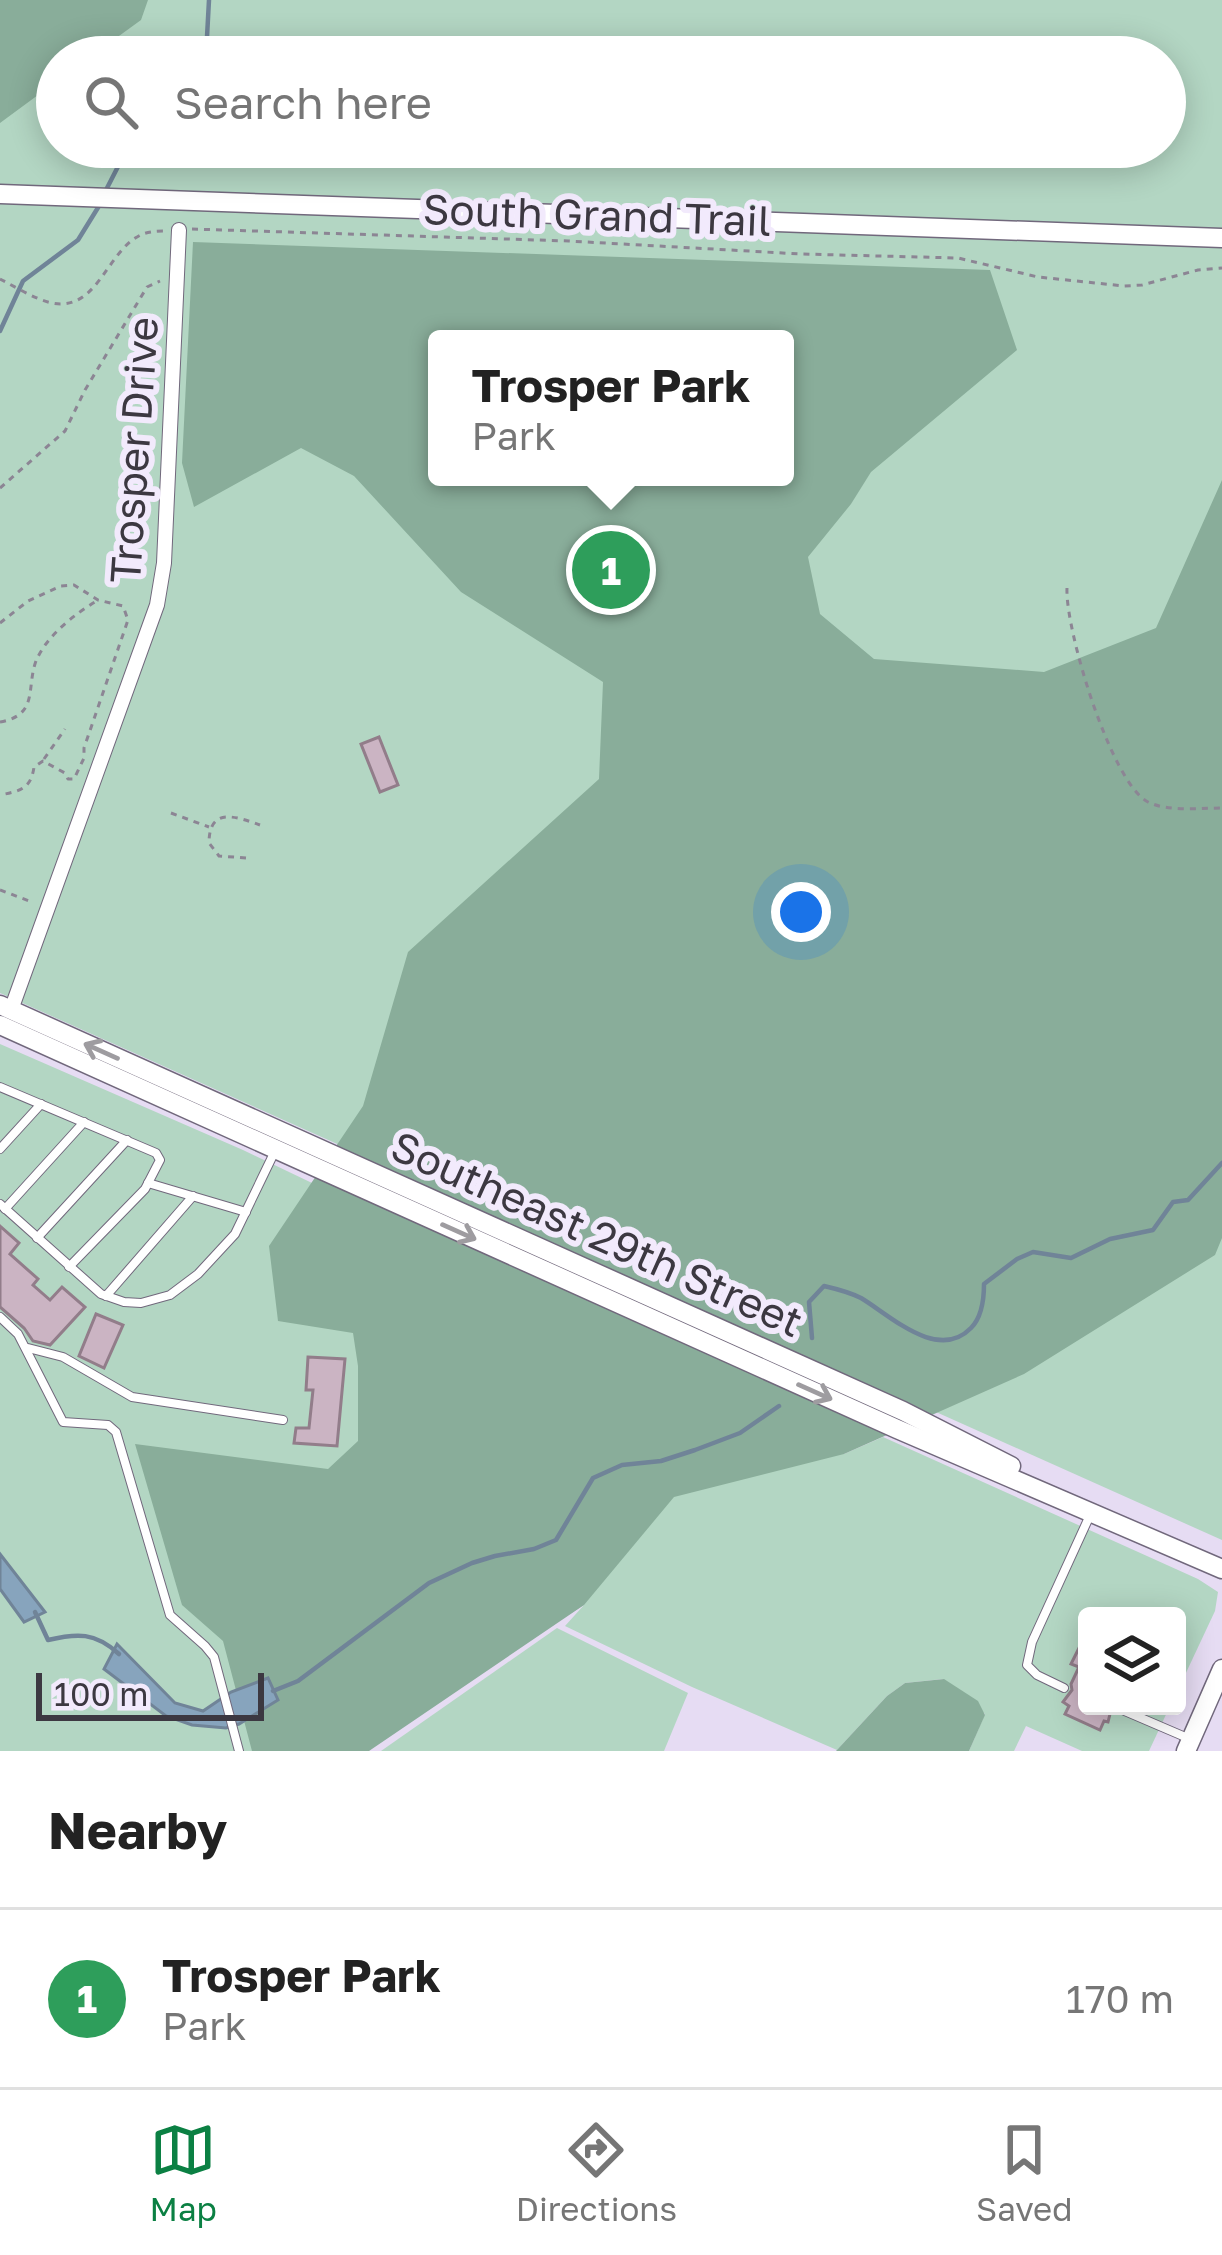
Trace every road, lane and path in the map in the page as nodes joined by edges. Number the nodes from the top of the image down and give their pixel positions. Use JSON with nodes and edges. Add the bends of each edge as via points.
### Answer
{"nodes":[{"id":1,"x":0,"y":194,"type":"edge"},
{"id":2,"x":179,"y":230,"type":"junction"},
{"id":3,"x":1222,"y":238,"type":"edge"},
{"id":4,"x":1222,"y":268,"type":"edge"},
{"id":5,"x":178,"y":272,"type":"junction"},
{"id":6,"x":1,"y":279,"type":"edge"},
{"id":7,"x":0,"y":488,"type":"edge"},
{"id":8,"x":1067,"y":588,"type":"dead end"},
{"id":9,"x":98,"y":600,"type":"junction"},
{"id":10,"x":0,"y":623,"type":"edge"},
{"id":11,"x":0,"y":722,"type":"edge"},
{"id":12,"x":65,"y":729,"type":"dead end"},
{"id":13,"x":90,"y":743,"type":"dead end"},
{"id":14,"x":84,"y":748,"type":"junction"},
{"id":15,"x":43,"y":761,"type":"junction"},
{"id":16,"x":0,"y":795,"type":"edge"},
{"id":17,"x":1222,"y":808,"type":"edge"},
{"id":18,"x":171,"y":813,"type":"dead end"},
{"id":19,"x":260,"y":825,"type":"dead end"},
{"id":20,"x":211,"y":827,"type":"junction"},
{"id":21,"x":246,"y":858,"type":"dead end"},
{"id":22,"x":0,"y":890,"type":"edge"},
{"id":23,"x":49,"y":908,"type":"junction"},
{"id":24,"x":3,"y":1021,"type":"edge"},
{"id":25,"x":0,"y":1087,"type":"edge"},
{"id":26,"x":41,"y":1104,"type":"junction"},
{"id":27,"x":84,"y":1122,"type":"junction"},
{"id":28,"x":127,"y":1140,"type":"junction"},
{"id":29,"x":280,"y":1142,"type":"junction"},
{"id":30,"x":0,"y":1149,"type":"edge"},
{"id":31,"x":148,"y":1184,"type":"junction"},
{"id":32,"x":194,"y":1196,"type":"junction"},
{"id":33,"x":3,"y":1207,"type":"edge"},
{"id":34,"x":246,"y":1212,"type":"junction"},
{"id":35,"x":37,"y":1238,"type":"junction"},
{"id":36,"x":69,"y":1268,"type":"junction"},
{"id":37,"x":106,"y":1296,"type":"junction"},
{"id":38,"x":0,"y":1318,"type":"edge"},
{"id":39,"x":26,"y":1348,"type":"junction"},
{"id":40,"x":283,"y":1420,"type":"dead end"},
{"id":41,"x":1092,"y":1512,"type":"junction"},
{"id":42,"x":1159,"y":1540,"type":"junction"},
{"id":43,"x":1222,"y":1569,"type":"edge"},
{"id":44,"x":1222,"y":1669,"type":"edge"},
{"id":45,"x":1064,"y":1688,"type":"dead end"},
{"id":46,"x":1131,"y":1715,"type":"edge"},
{"id":47,"x":1188,"y":1745,"type":"edge"},
{"id":48,"x":238,"y":1751,"type":"edge"}],
"edges":[{"from":1,"to":3,"type":"main road"},
{"from":2,"to":4,"type":"path","name":"South Grand Trail","via":[[958,259],[1124,286]]},
{"from":2,"to":5,"type":"street","name":"Trosper Drive"},
{"from":2,"to":6,"type":"path","name":"South Grand Trail","via":[[136,237],[73,301],[53,303]]},
{"from":5,"to":7,"type":"path","via":[[147,287],[65,431]]},
{"from":5,"to":23,"type":"street","name":"Trosper Drive","via":[[158,604]]},
{"from":8,"to":17,"type":"path","via":[[1076,650],[1102,729],[1136,792],[1149,802]]},
{"from":9,"to":10,"type":"path","via":[[61,586]]},
{"from":9,"to":11,"type":"path","via":[[66,622],[36,662],[28,704]]},
{"from":9,"to":14,"type":"path","via":[[123,606],[128,620]]},
{"from":12,"to":15,"type":"path"},
{"from":13,"to":14,"type":"path"},
{"from":14,"to":15,"type":"path","via":[[74,779]]},
{"from":15,"to":16,"type":"path","via":[[30,784]]},
{"from":18,"to":20,"type":"path"},
{"from":19,"to":20,"type":"path","via":[[228,816]]},
{"from":20,"to":21,"type":"path","via":[[209,843],[219,856]]},
{"from":22,"to":23,"type":"path"},
{"from":23,"to":24,"type":"street","name":"Trosper Drive"},
{"from":24,"to":29,"type":"main road","name":"Southeast 29th Street"},
{"from":25,"to":26,"type":"lane"},
{"from":26,"to":27,"type":"lane"},
{"from":26,"to":30,"type":"lane"},
{"from":27,"to":28,"type":"lane"},
{"from":27,"to":33,"type":"lane"},
{"from":28,"to":31,"type":"lane","via":[[160,1160]]},
{"from":28,"to":35,"type":"lane"},
{"from":29,"to":34,"type":"lane"},
{"from":29,"to":41,"type":"main road","name":"Southeast 29th Street","one_way":true},
{"from":29,"to":42,"type":"main road","name":"Southeast 29th Street","via":[[903,1411]]},
{"from":31,"to":32,"type":"lane"},
{"from":31,"to":36,"type":"lane"},
{"from":32,"to":34,"type":"lane"},
{"from":32,"to":37,"type":"lane"},
{"from":33,"to":35,"type":"lane"},
{"from":34,"to":37,"type":"lane","via":[[235,1234],[170,1295],[141,1303]]},
{"from":35,"to":36,"type":"lane"},
{"from":36,"to":37,"type":"lane"},
{"from":38,"to":39,"type":"lane"},
{"from":39,"to":40,"type":"lane","via":[[63,1357],[132,1397]]},
{"from":39,"to":48,"type":"lane","via":[[63,1423],[116,1432],[170,1616],[214,1657]]},
{"from":41,"to":42,"type":"main road","name":"Southeast 29th Street"},
{"from":41,"to":45,"type":"lane","via":[[1027,1665]]},
{"from":42,"to":43,"type":"main road","name":"Southeast 29th Street"},
{"from":44,"to":47,"type":"main road"},
{"from":46,"to":47,"type":"lane"}]}
